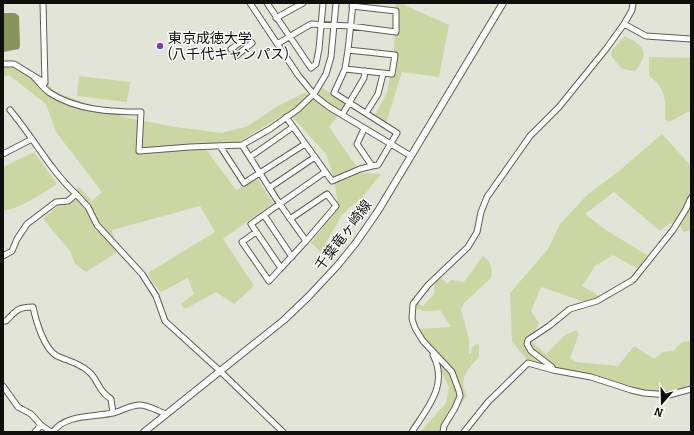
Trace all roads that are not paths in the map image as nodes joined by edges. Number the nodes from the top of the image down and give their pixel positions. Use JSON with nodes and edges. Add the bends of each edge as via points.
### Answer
{"nodes":[{"id":1,"x":43,"y":3,"type":"edge"},
{"id":2,"x":250,"y":3,"type":"edge"},
{"id":3,"x":267,"y":3,"type":"edge"},
{"id":4,"x":303,"y":3,"type":"edge"},
{"id":5,"x":323,"y":3,"type":"edge"},
{"id":6,"x":336,"y":3,"type":"edge"},
{"id":7,"x":503,"y":3,"type":"edge"},
{"id":8,"x":633,"y":3,"type":"edge"},
{"id":9,"x":636,"y":3,"type":"edge"},
{"id":10,"x":352,"y":5,"type":"edge"},
{"id":11,"x":632,"y":10,"type":"junction"},
{"id":12,"x":276,"y":18,"type":"junction"},
{"id":13,"x":321,"y":24,"type":"junction"},
{"id":14,"x":624,"y":24,"type":"junction"},
{"id":15,"x":334,"y":25,"type":"junction"},
{"id":16,"x":350,"y":26,"type":"junction"},
{"id":17,"x":248,"y":37,"type":"dead end"},
{"id":18,"x":289,"y":37,"type":"junction"},
{"id":19,"x":691,"y":39,"type":"edge"},
{"id":20,"x":252,"y":43,"type":"dead end"},
{"id":21,"x":277,"y":44,"type":"junction"},
{"id":22,"x":231,"y":49,"type":"dead end"},
{"id":23,"x":348,"y":50,"type":"junction"},
{"id":24,"x":236,"y":56,"type":"dead end"},
{"id":25,"x":3,"y":64,"type":"edge"},
{"id":26,"x":345,"y":69,"type":"junction"},
{"id":27,"x":365,"y":71,"type":"junction"},
{"id":28,"x":384,"y":74,"type":"junction"},
{"id":29,"x":33,"y":76,"type":"junction"},
{"id":30,"x":314,"y":94,"type":"junction"},
{"id":31,"x":350,"y":103,"type":"junction"},
{"id":32,"x":10,"y":110,"type":"dead end"},
{"id":33,"x":366,"y":114,"type":"junction"},
{"id":34,"x":342,"y":115,"type":"junction"},
{"id":35,"x":286,"y":117,"type":"junction"},
{"id":36,"x":293,"y":127,"type":"junction"},
{"id":37,"x":364,"y":129,"type":"junction"},
{"id":38,"x":32,"y":139,"type":"junction"},
{"id":39,"x":305,"y":144,"type":"junction"},
{"id":40,"x":242,"y":145,"type":"junction"},
{"id":41,"x":390,"y":145,"type":"junction"},
{"id":42,"x":220,"y":146,"type":"junction"},
{"id":43,"x":3,"y":154,"type":"edge"},
{"id":44,"x":411,"y":156,"type":"junction"},
{"id":45,"x":250,"y":157,"type":"junction"},
{"id":46,"x":315,"y":157,"type":"junction"},
{"id":47,"x":372,"y":166,"type":"junction"},
{"id":48,"x":259,"y":172,"type":"junction"},
{"id":49,"x":325,"y":172,"type":"junction"},
{"id":50,"x":269,"y":188,"type":"junction"},
{"id":51,"x":76,"y":194,"type":"junction"},
{"id":52,"x":691,"y":198,"type":"edge"},
{"id":53,"x":279,"y":204,"type":"junction"},
{"id":54,"x":264,"y":215,"type":"junction"},
{"id":55,"x":290,"y":219,"type":"junction"},
{"id":56,"x":256,"y":232,"type":"junction"},
{"id":57,"x":306,"y":241,"type":"junction"},
{"id":58,"x":3,"y":256,"type":"edge"},
{"id":59,"x":292,"y":257,"type":"junction"},
{"id":60,"x":281,"y":268,"type":"junction"},
{"id":61,"x":3,"y":321,"type":"edge"},
{"id":62,"x":430,"y":349,"type":"junction"},
{"id":63,"x":553,"y":370,"type":"junction"},
{"id":64,"x":220,"y":371,"type":"junction"},
{"id":65,"x":3,"y":386,"type":"edge"},
{"id":66,"x":691,"y":390,"type":"edge"},
{"id":67,"x":113,"y":413,"type":"junction"},
{"id":68,"x":166,"y":414,"type":"junction"},
{"id":69,"x":41,"y":425,"type":"junction"},
{"id":70,"x":36,"y":432,"type":"edge"},
{"id":71,"x":52,"y":432,"type":"edge"},
{"id":72,"x":144,"y":432,"type":"edge"},
{"id":73,"x":283,"y":432,"type":"edge"},
{"id":74,"x":412,"y":432,"type":"edge"},
{"id":75,"x":442,"y":432,"type":"edge"},
{"id":76,"x":464,"y":432,"type":"edge"}],
"edges":[{"from":1,"to":29,"type":"street","via":[[45,83]]},
{"from":2,"to":21,"type":"street"},
{"from":3,"to":12,"type":"street"},
{"from":4,"to":12,"type":"street"},
{"from":5,"to":13,"type":"street"},
{"from":6,"to":15,"type":"street"},
{"from":7,"to":44,"type":"main road","name":"千葉竜ヶ崎線"},
{"from":8,"to":11,"type":"street"},
{"from":9,"to":11,"type":"street"},
{"from":10,"to":16,"type":"street"},
{"from":10,"to":16,"type":"street","via":[[396,11],[396,32]]},
{"from":11,"to":14,"type":"street"},
{"from":12,"to":18,"type":"street"},
{"from":13,"to":15,"type":"street"},
{"from":13,"to":18,"type":"street","via":[[311,24]]},
{"from":13,"to":18,"type":"street","via":[[316,64],[311,68]]},
{"from":14,"to":19,"type":"street","via":[[646,36]]},
{"from":14,"to":62,"type":"street","via":[[580,83],[530,136],[487,197],[480,212],[477,232],[468,247],[428,285],[413,304],[412,319],[415,328]]},
{"from":15,"to":16,"type":"street"},
{"from":15,"to":30,"type":"street","via":[[329,64]]},
{"from":16,"to":23,"type":"street"},
{"from":17,"to":22,"type":"street"},
{"from":18,"to":21,"type":"street"},
{"from":20,"to":24,"type":"street"},
{"from":21,"to":30,"type":"street","via":[[301,80]]},
{"from":23,"to":26,"type":"street"},
{"from":23,"to":28,"type":"street","via":[[396,55],[392,74]]},
{"from":25,"to":29,"type":"street","via":[[14,64]]},
{"from":26,"to":27,"type":"street"},
{"from":26,"to":31,"type":"street","via":[[334,93]]},
{"from":27,"to":28,"type":"street"},
{"from":27,"to":31,"type":"street","via":[[364,78]]},
{"from":28,"to":33,"type":"street","via":[[378,94]]},
{"from":29,"to":42,"type":"street","via":[[50,92],[65,101],[105,111],[141,112],[139,151]]},
{"from":30,"to":34,"type":"street"},
{"from":30,"to":35,"type":"street"},
{"from":31,"to":33,"type":"street"},
{"from":31,"to":34,"type":"street"},
{"from":32,"to":38,"type":"street"},
{"from":33,"to":41,"type":"street","via":[[397,133]]},
{"from":34,"to":37,"type":"street"},
{"from":35,"to":36,"type":"street"},
{"from":35,"to":40,"type":"street"},
{"from":36,"to":39,"type":"street"},
{"from":36,"to":45,"type":"street"},
{"from":37,"to":41,"type":"street"},
{"from":37,"to":47,"type":"street","via":[[357,144]]},
{"from":38,"to":43,"type":"street"},
{"from":38,"to":51,"type":"street"},
{"from":39,"to":46,"type":"street"},
{"from":39,"to":48,"type":"street"},
{"from":40,"to":42,"type":"street"},
{"from":40,"to":45,"type":"street"},
{"from":41,"to":44,"type":"street"},
{"from":41,"to":47,"type":"street","via":[[378,165]]},
{"from":42,"to":48,"type":"street","via":[[244,183]]},
{"from":44,"to":64,"type":"main road","name":"千葉竜ヶ崎線","via":[[378,211],[328,276],[284,320]]},
{"from":45,"to":48,"type":"street"},
{"from":46,"to":49,"type":"street"},
{"from":46,"to":50,"type":"street"},
{"from":47,"to":49,"type":"street","via":[[332,181]]},
{"from":48,"to":50,"type":"street"},
{"from":49,"to":53,"type":"street"},
{"from":50,"to":53,"type":"street"},
{"from":51,"to":58,"type":"street","via":[[68,200],[56,202],[27,224],[12,251]]},
{"from":51,"to":64,"type":"street","via":[[88,207],[97,225],[142,274],[156,296],[165,321]]},
{"from":52,"to":63,"type":"street","via":[[674,230],[633,280],[597,301],[573,307],[528,340],[527,344],[531,351]]},
{"from":53,"to":54,"type":"street"},
{"from":53,"to":55,"type":"street"},
{"from":54,"to":56,"type":"street","via":[[251,224]]},
{"from":54,"to":59,"type":"street"},
{"from":55,"to":57,"type":"street"},
{"from":55,"to":57,"type":"street","via":[[327,194],[336,206]]},
{"from":56,"to":60,"type":"street"},
{"from":56,"to":60,"type":"street","via":[[242,242],[270,281]]},
{"from":57,"to":59,"type":"street"},
{"from":59,"to":60,"type":"street"},
{"from":61,"to":67,"type":"street","via":[[6,321],[14,311],[33,307],[37,325],[49,348],[56,355],[79,364],[95,377],[103,393],[111,399]]},
{"from":62,"to":74,"type":"street","via":[[436,360],[439,380],[427,410]]},
{"from":62,"to":75,"type":"street","via":[[452,372],[460,396]]},
{"from":63,"to":66,"type":"street","via":[[591,377],[644,393],[670,395]]},
{"from":63,"to":76,"type":"street","via":[[532,363],[525,364],[488,402]]},
{"from":64,"to":68,"type":"main road","name":"千葉竜ヶ崎線"},
{"from":64,"to":73,"type":"street"},
{"from":65,"to":69,"type":"street","via":[[18,407],[31,414]]},
{"from":67,"to":68,"type":"street","via":[[141,405]]},
{"from":67,"to":71,"type":"street","via":[[78,418],[62,424]]},
{"from":68,"to":72,"type":"main road","name":"千葉竜ヶ崎線"},
{"from":69,"to":70,"type":"street"},
{"from":69,"to":71,"type":"street"}]}
